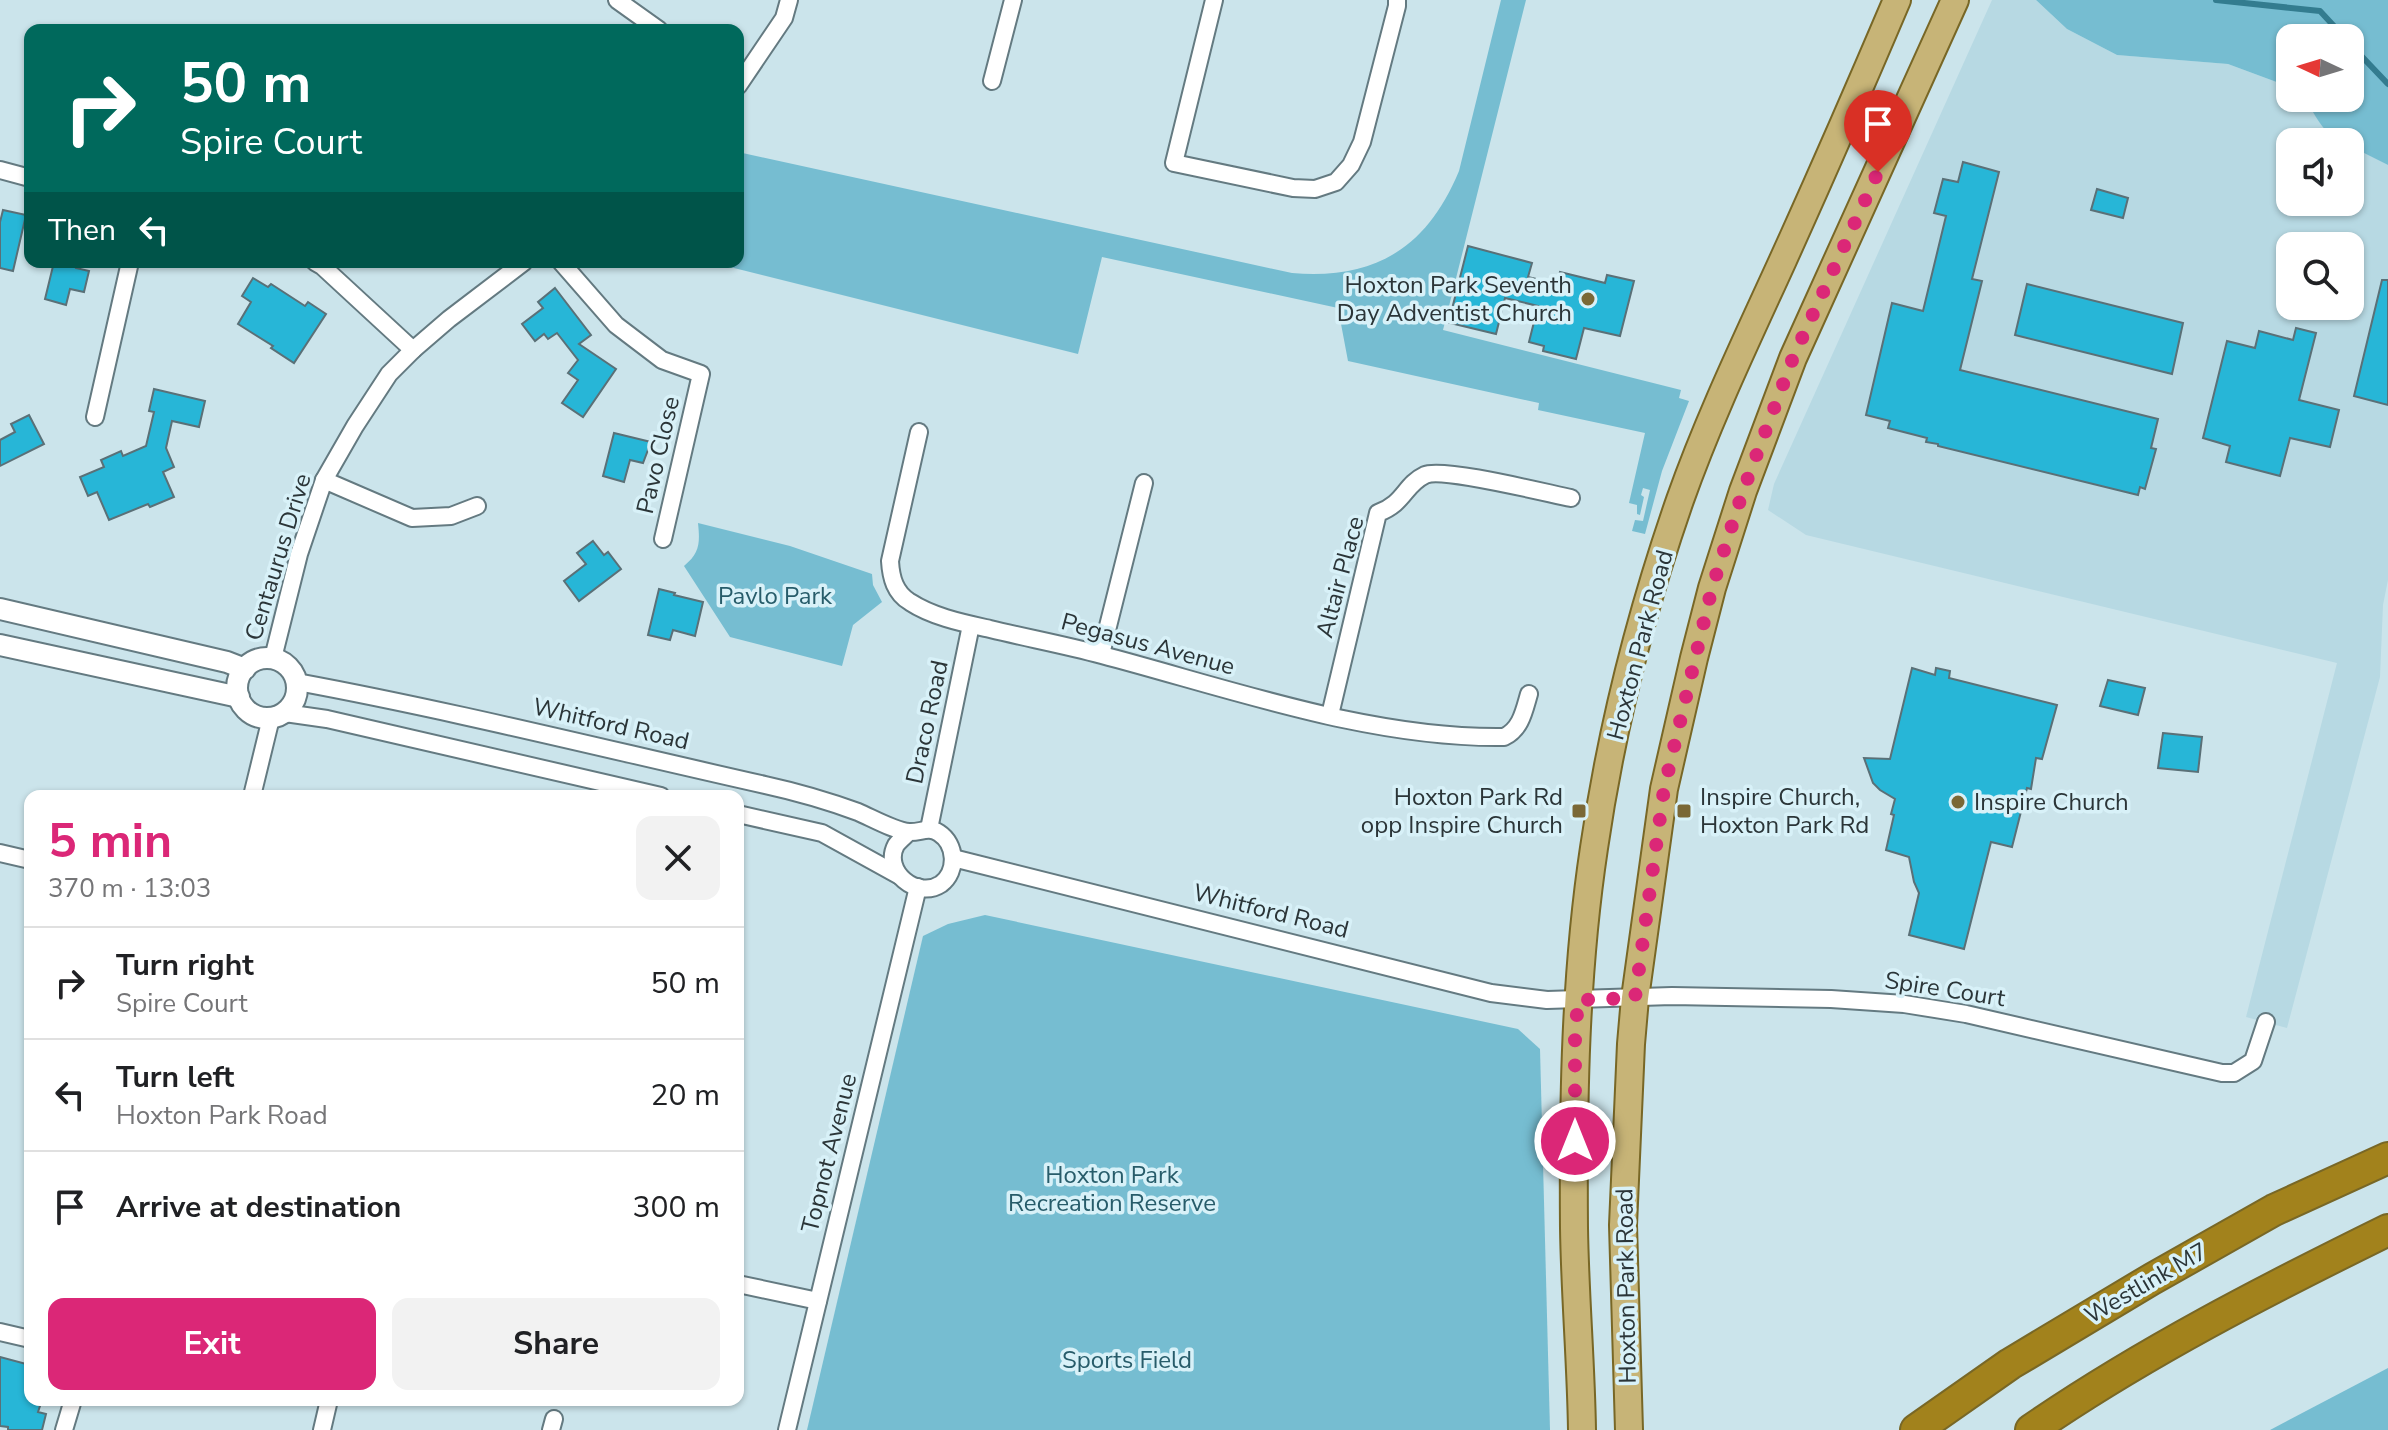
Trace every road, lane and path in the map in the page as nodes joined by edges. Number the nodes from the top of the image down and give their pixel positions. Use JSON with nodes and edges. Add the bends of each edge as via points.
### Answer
{"nodes":[{"id":1,"x":617,"y":0,"type":"edge"},
{"id":2,"x":789,"y":0,"type":"edge"},
{"id":3,"x":1013,"y":0,"type":"edge"},
{"id":4,"x":1214,"y":0,"type":"edge"},
{"id":5,"x":1397,"y":0,"type":"edge"},
{"id":6,"x":1897,"y":0,"type":"edge"},
{"id":7,"x":1955,"y":0,"type":"edge"},
{"id":8,"x":651,"y":24,"type":"edge"},
{"id":9,"x":744,"y":77,"type":"edge"},
{"id":10,"x":992,"y":81,"type":"dead end"},
{"id":11,"x":0,"y":170,"type":"edge"},
{"id":12,"x":24,"y":176,"type":"edge"},
{"id":13,"x":129,"y":268,"type":"edge"},
{"id":14,"x":324,"y":268,"type":"edge"},
{"id":15,"x":516,"y":268,"type":"edge"},
{"id":16,"x":566,"y":268,"type":"edge"},
{"id":17,"x":413,"y":350,"type":"junction"},
{"id":18,"x":95,"y":417,"type":"dead end"},
{"id":19,"x":919,"y":432,"type":"dead end"},
{"id":20,"x":324,"y":480,"type":"junction"},
{"id":21,"x":1144,"y":483,"type":"dead end"},
{"id":22,"x":1571,"y":498,"type":"dead end"},
{"id":23,"x":477,"y":506,"type":"dead end"},
{"id":24,"x":663,"y":539,"type":"dead end"},
{"id":25,"x":0,"y":609,"type":"edge"},
{"id":26,"x":971,"y":625,"type":"junction"},
{"id":27,"x":0,"y":645,"type":"edge"},
{"id":28,"x":1101,"y":654,"type":"junction"},
{"id":29,"x":273,"y":658,"type":"junction"},
{"id":30,"x":245,"y":669,"type":"junction"},
{"id":31,"x":297,"y":682,"type":"junction"},
{"id":32,"x":1529,"y":694,"type":"dead end"},
{"id":33,"x":239,"y":697,"type":"junction"},
{"id":34,"x":1330,"y":715,"type":"junction"},
{"id":35,"x":278,"y":716,"type":"junction"},
{"id":36,"x":254,"y":790,"type":"edge"},
{"id":37,"x":635,"y":790,"type":"edge"},
{"id":38,"x":744,"y":815,"type":"edge"},
{"id":39,"x":929,"y":829,"type":"junction"},
{"id":40,"x":909,"y":832,"type":"junction"},
{"id":41,"x":0,"y":853,"type":"edge"},
{"id":42,"x":953,"y":858,"type":"junction"},
{"id":43,"x":24,"y":859,"type":"edge"},
{"id":44,"x":898,"y":875,"type":"junction"},
{"id":45,"x":918,"y":887,"type":"junction"},
{"id":46,"x":1635,"y":998,"type":"junction"},
{"id":47,"x":1578,"y":1000,"type":"junction"},
{"id":48,"x":2266,"y":1022,"type":"dead end"},
{"id":49,"x":2388,"y":1158,"type":"edge"},
{"id":50,"x":2388,"y":1230,"type":"edge"},
{"id":51,"x":744,"y":1285,"type":"edge"},
{"id":52,"x":818,"y":1301,"type":"junction"},
{"id":53,"x":0,"y":1332,"type":"edge"},
{"id":54,"x":24,"y":1338,"type":"edge"},
{"id":55,"x":71,"y":1406,"type":"edge"},
{"id":56,"x":328,"y":1406,"type":"edge"},
{"id":57,"x":64,"y":1430,"type":"edge"},
{"id":58,"x":322,"y":1430,"type":"edge"},
{"id":59,"x":787,"y":1430,"type":"edge"},
{"id":60,"x":1582,"y":1430,"type":"edge"},
{"id":61,"x":1629,"y":1430,"type":"edge"},
{"id":62,"x":1916,"y":1430,"type":"edge"},
{"id":63,"x":2031,"y":1430,"type":"edge"}],
"edges":[{"from":1,"to":8,"type":"street"},
{"from":2,"to":9,"type":"street","via":[[784,18]]},
{"from":3,"to":10,"type":"street"},
{"from":4,"to":5,"type":"street","via":[[1174,163],[1315,189],[1336,182],[1362,142]]},
{"from":6,"to":47,"type":"main road","name":"Hoxton Park Road","via":[[1740,353],[1665,547],[1606,777]]},
{"from":7,"to":46,"type":"main road","name":"Hoxton Park Road","via":[[1793,358],[1734,519],[1704,616],[1664,789]]},
{"from":11,"to":12,"type":"street"},
{"from":13,"to":18,"type":"street"},
{"from":14,"to":17,"type":"street"},
{"from":15,"to":17,"type":"street","name":"Centaurus Drive"},
{"from":16,"to":24,"type":"street","name":"Pavo Close","via":[[616,325],[662,360],[701,374]]},
{"from":17,"to":20,"type":"street","name":"Centaurus Drive","via":[[389,374]]},
{"from":19,"to":26,"type":"street","name":"Pegasus Avenue","via":[[892,543],[890,576],[908,601]]},
{"from":20,"to":23,"type":"street","via":[[412,518],[451,516]]},
{"from":20,"to":29,"type":"street","name":"Centaurus Drive"},
{"from":21,"to":28,"type":"street"},
{"from":22,"to":34,"type":"street","name":"Altair Place","via":[[1428,473],[1398,503],[1378,513]]},
{"from":25,"to":30,"type":"street"},
{"from":26,"to":28,"type":"street","name":"Pegasus Avenue"},
{"from":26,"to":39,"type":"street","name":"Draco Road"},
{"from":27,"to":33,"type":"street"},
{"from":28,"to":34,"type":"street","name":"Pegasus Avenue"},
{"from":29,"to":30,"type":"street"},
{"from":29,"to":31,"type":"street","via":[[290,668]]},
{"from":30,"to":33,"type":"street","via":[[236,688]]},
{"from":31,"to":35,"type":"street","via":[[296,698]]},
{"from":31,"to":40,"type":"street","name":"Whitford Road","via":[[801,793]]},
{"from":32,"to":34,"type":"street","name":"Pegasus Avenue","via":[[1515,733],[1504,737],[1427,733]]},
{"from":33,"to":35,"type":"street","via":[[253,716]]},
{"from":35,"to":36,"type":"street"},
{"from":35,"to":37,"type":"street","via":[[327,719]]},
{"from":38,"to":44,"type":"street","via":[[822,833]]},
{"from":39,"to":40,"type":"street"},
{"from":39,"to":42,"type":"street","via":[[946,839]]},
{"from":40,"to":44,"type":"street","via":[[896,846]]},
{"from":41,"to":43,"type":"street"},
{"from":42,"to":45,"type":"street","via":[[942,883]]},
{"from":42,"to":47,"type":"street","name":"Whitford Road","via":[[1491,993]]},
{"from":44,"to":45,"type":"street"},
{"from":45,"to":52,"type":"street","name":"Topnot Avenue"},
{"from":46,"to":47,"type":"street","name":"Spire Court"},
{"from":46,"to":48,"type":"street","name":"Spire Court","via":[[1904,1004],[2222,1073],[2234,1073],[2253,1061]]},
{"from":46,"to":61,"type":"main road","name":"Hoxton Park Road","via":[[1623,1225]]},
{"from":47,"to":60,"type":"main road","name":"Hoxton Park Road","via":[[1574,1231]]},
{"from":49,"to":62,"type":"highway","name":"Westlink M7","via":[[2274,1210],[2152,1279],[2010,1364]]},
{"from":50,"to":63,"type":"highway","via":[[2147,1357]]},
{"from":51,"to":52,"type":"street"},
{"from":52,"to":59,"type":"street","name":"Topnot Avenue"},
{"from":53,"to":54,"type":"street"},
{"from":55,"to":57,"type":"street"},
{"from":56,"to":58,"type":"street"}]}
